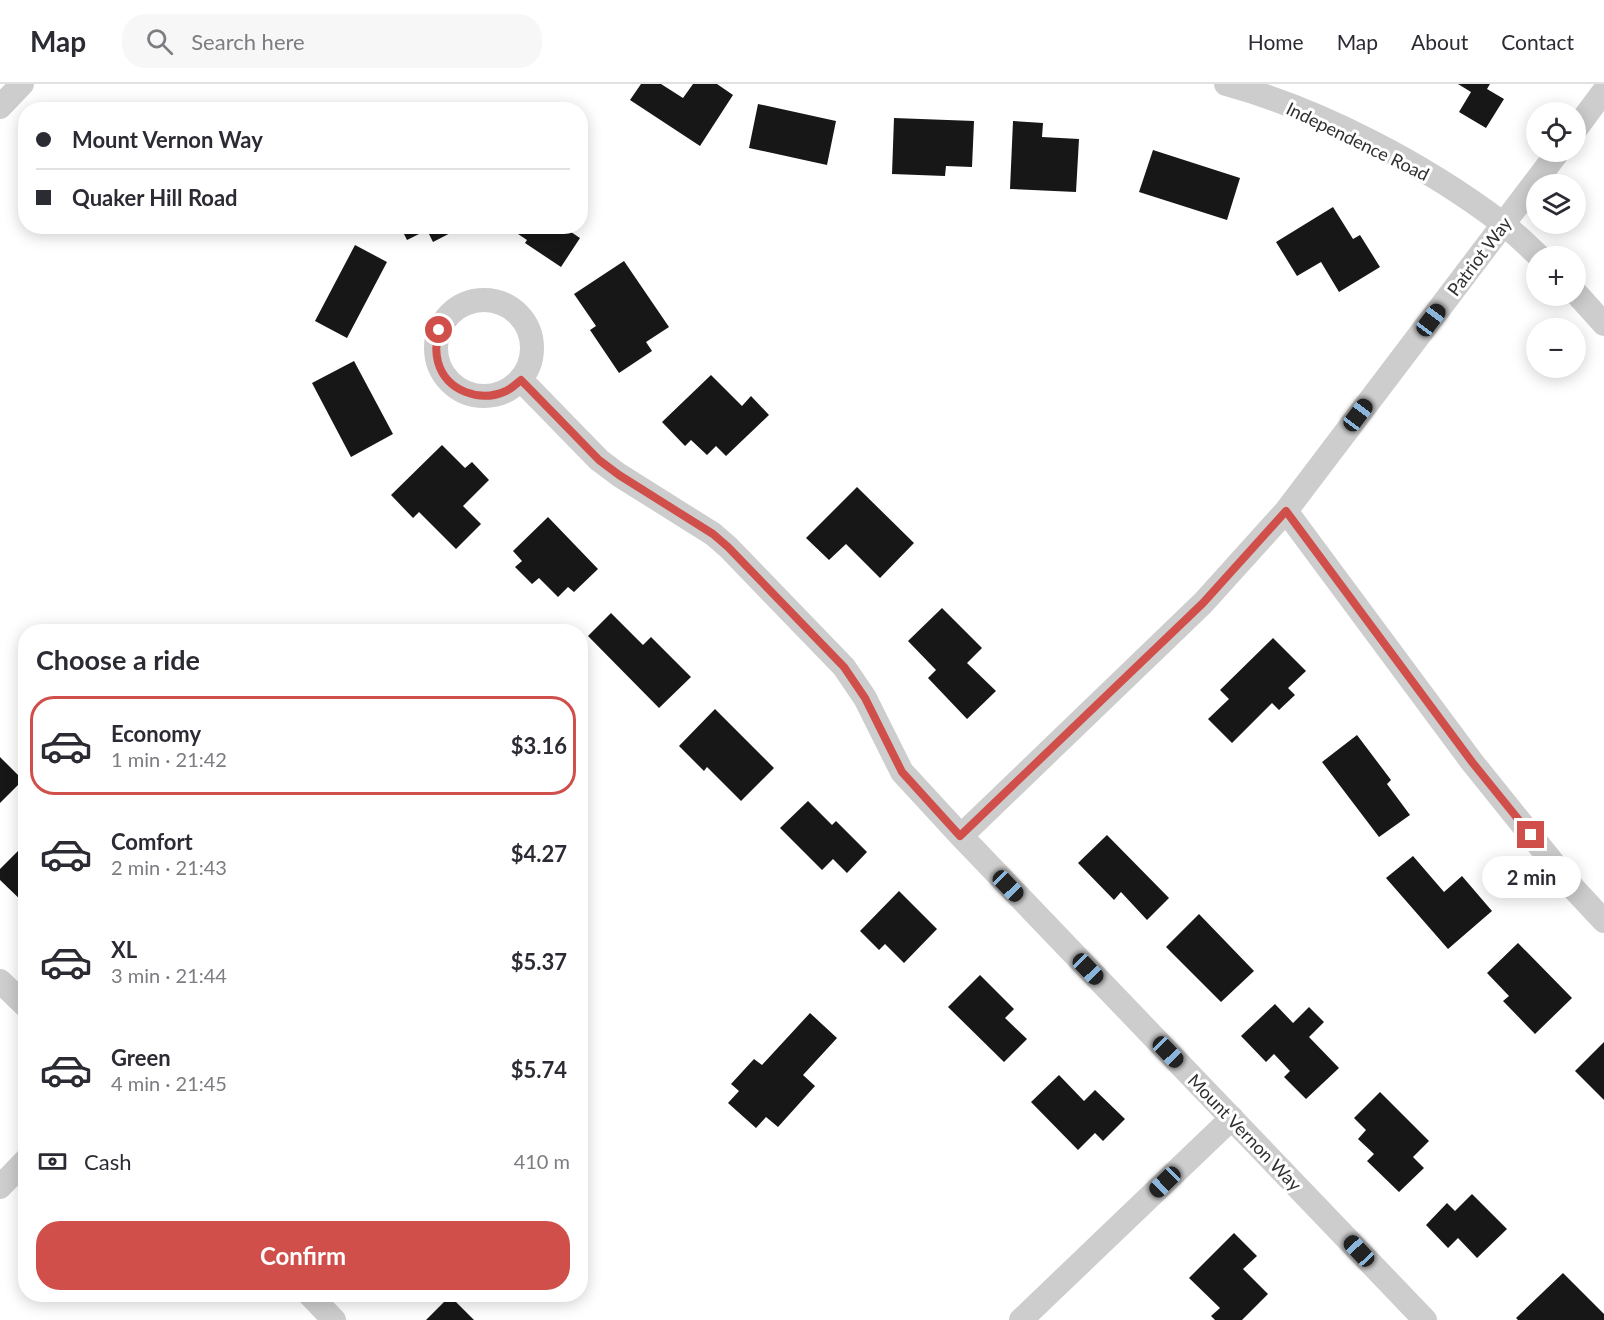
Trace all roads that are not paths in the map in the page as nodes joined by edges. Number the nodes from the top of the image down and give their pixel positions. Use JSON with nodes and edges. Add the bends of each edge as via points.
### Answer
{"nodes":[{"id":1,"x":22,"y":84,"type":"edge"},
{"id":2,"x":1227,"y":84,"type":"edge"},
{"id":3,"x":1604,"y":91,"type":"edge"},
{"id":4,"x":0,"y":107,"type":"edge"},
{"id":5,"x":1586,"y":115,"type":"edge"},
{"id":6,"x":1550,"y":162,"type":"edge"},
{"id":7,"x":1503,"y":224,"type":"junction"},
{"id":8,"x":1528,"y":246,"type":"edge"},
{"id":9,"x":1586,"y":304,"type":"edge"},
{"id":10,"x":1604,"y":324,"type":"edge"},
{"id":11,"x":521,"y":380,"type":"junction"},
{"id":12,"x":1286,"y":511,"type":"junction"},
{"id":13,"x":960,"y":836,"type":"junction"},
{"id":14,"x":1604,"y":921,"type":"edge"},
{"id":15,"x":0,"y":981,"type":"edge"},
{"id":16,"x":18,"y":998,"type":"edge"},
{"id":17,"x":1232,"y":1118,"type":"junction"},
{"id":18,"x":18,"y":1168,"type":"edge"},
{"id":19,"x":0,"y":1187,"type":"edge"},
{"id":20,"x":317,"y":1302,"type":"edge"},
{"id":21,"x":334,"y":1320,"type":"edge"},
{"id":22,"x":1021,"y":1320,"type":"edge"},
{"id":23,"x":1425,"y":1320,"type":"edge"}],
"edges":[{"from":1,"to":4,"type":"street"},
{"from":2,"to":7,"type":"street","name":"Independence Road","via":[[1315,116],[1396,155]]},
{"from":3,"to":5,"type":"street"},
{"from":6,"to":7,"type":"street","name":"Patriot Way"},
{"from":7,"to":8,"type":"street","name":"Independence Road"},
{"from":7,"to":12,"type":"street","name":"Patriot Way"},
{"from":9,"to":10,"type":"street"},
{"from":11,"to":11,"type":"street","via":[[507,391],[475,396],[446,379],[435,347],[447,316],[459,306],[488,300],[503,303],[516,312],[526,323],[531,338],[529,368]]},
{"from":11,"to":13,"type":"street","name":"Mount Vernon Way","via":[[599,460],[728,547],[844,667],[865,698],[902,772]]},
{"from":12,"to":13,"type":"street","name":"Patriot Way","via":[[1203,603]]},
{"from":12,"to":14,"type":"street","via":[[1472,762]]},
{"from":13,"to":17,"type":"street","name":"Mount Vernon Way"},
{"from":15,"to":16,"type":"street"},
{"from":17,"to":22,"type":"street"},
{"from":17,"to":23,"type":"street","name":"Mount Vernon Way"},
{"from":18,"to":19,"type":"street"},
{"from":20,"to":21,"type":"street"}]}
